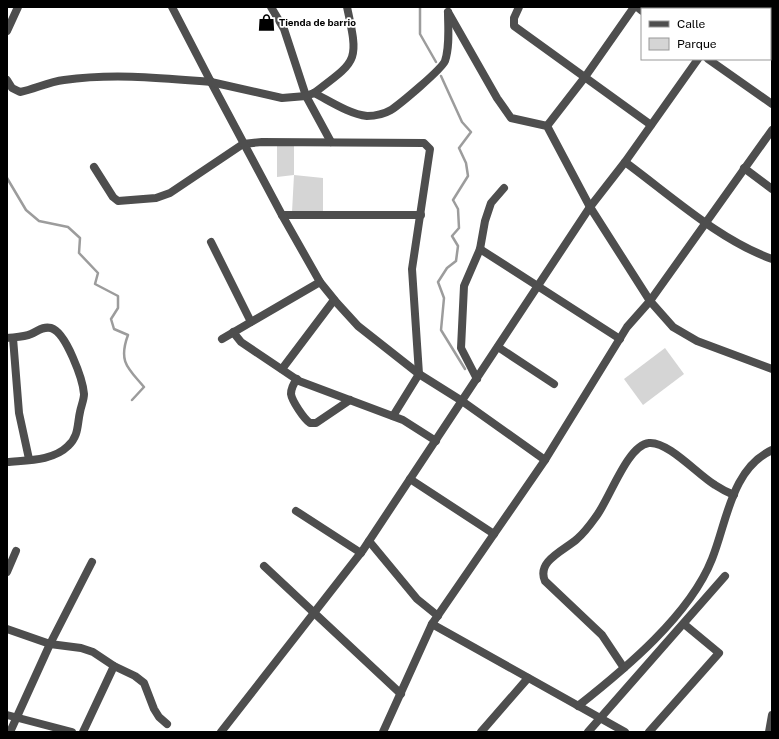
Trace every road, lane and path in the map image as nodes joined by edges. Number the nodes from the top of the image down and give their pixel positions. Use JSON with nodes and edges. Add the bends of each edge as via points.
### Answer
{"nodes":[{"id":1,"x":18,"y":7,"type":"edge"},
{"id":2,"x":172,"y":7,"type":"edge"},
{"id":3,"x":271,"y":7,"type":"edge"},
{"id":4,"x":347,"y":7,"type":"edge"},
{"id":5,"x":519,"y":7,"type":"edge"},
{"id":6,"x":635,"y":7,"type":"edge"},
{"id":7,"x":448,"y":9,"type":"edge"},
{"id":8,"x":7,"y":31,"type":"edge"},
{"id":9,"x":697,"y":60,"type":"edge"},
{"id":10,"x":709,"y":60,"type":"edge"},
{"id":11,"x":585,"y":77,"type":"junction"},
{"id":12,"x":7,"y":80,"type":"edge"},
{"id":13,"x":211,"y":82,"type":"junction"},
{"id":14,"x":314,"y":93,"type":"junction"},
{"id":15,"x":306,"y":96,"type":"junction"},
{"id":16,"x":772,"y":104,"type":"edge"},
{"id":17,"x":651,"y":125,"type":"junction"},
{"id":18,"x":547,"y":126,"type":"junction"},
{"id":19,"x":772,"y":130,"type":"edge"},
{"id":20,"x":331,"y":142,"type":"junction"},
{"id":21,"x":243,"y":144,"type":"junction"},
{"id":22,"x":625,"y":162,"type":"junction"},
{"id":23,"x":94,"y":167,"type":"dead end"},
{"id":24,"x":744,"y":168,"type":"junction"},
{"id":25,"x":504,"y":188,"type":"dead end"},
{"id":26,"x":772,"y":189,"type":"edge"},
{"id":27,"x":590,"y":207,"type":"junction"},
{"id":28,"x":282,"y":215,"type":"junction"},
{"id":29,"x":421,"y":215,"type":"junction"},
{"id":30,"x":706,"y":222,"type":"junction"},
{"id":31,"x":211,"y":242,"type":"dead end"},
{"id":32,"x":480,"y":249,"type":"junction"},
{"id":33,"x":772,"y":259,"type":"edge"},
{"id":34,"x":320,"y":282,"type":"junction"},
{"id":35,"x":538,"y":287,"type":"junction"},
{"id":36,"x":334,"y":300,"type":"junction"},
{"id":37,"x":650,"y":301,"type":"junction"},
{"id":38,"x":251,"y":322,"type":"junction"},
{"id":39,"x":233,"y":332,"type":"junction"},
{"id":40,"x":10,"y":338,"type":"edge"},
{"id":41,"x":620,"y":338,"type":"junction"},
{"id":42,"x":222,"y":339,"type":"dead end"},
{"id":43,"x":498,"y":347,"type":"junction"},
{"id":44,"x":282,"y":369,"type":"junction"},
{"id":45,"x":772,"y":369,"type":"edge"},
{"id":46,"x":419,"y":374,"type":"junction"},
{"id":47,"x":297,"y":379,"type":"junction"},
{"id":48,"x":477,"y":379,"type":"junction"},
{"id":49,"x":554,"y":384,"type":"dead end"},
{"id":50,"x":350,"y":400,"type":"junction"},
{"id":51,"x":462,"y":401,"type":"junction"},
{"id":52,"x":393,"y":416,"type":"junction"},
{"id":53,"x":436,"y":441,"type":"junction"},
{"id":54,"x":772,"y":450,"type":"edge"},
{"id":55,"x":29,"y":459,"type":"junction"},
{"id":56,"x":545,"y":460,"type":"junction"},
{"id":57,"x":7,"y":462,"type":"edge"},
{"id":58,"x":410,"y":479,"type":"junction"},
{"id":59,"x":734,"y":495,"type":"junction"},
{"id":60,"x":296,"y":511,"type":"dead end"},
{"id":61,"x":494,"y":534,"type":"junction"},
{"id":62,"x":369,"y":541,"type":"junction"},
{"id":63,"x":16,"y":551,"type":"dead end"},
{"id":64,"x":360,"y":553,"type":"junction"},
{"id":65,"x":92,"y":562,"type":"dead end"},
{"id":66,"x":264,"y":566,"type":"dead end"},
{"id":67,"x":7,"y":572,"type":"edge"},
{"id":68,"x":725,"y":576,"type":"dead end"},
{"id":69,"x":313,"y":612,"type":"junction"},
{"id":70,"x":438,"y":616,"type":"junction"},
{"id":71,"x":432,"y":624,"type":"junction"},
{"id":72,"x":684,"y":624,"type":"junction"},
{"id":73,"x":7,"y":629,"type":"edge"},
{"id":74,"x":50,"y":644,"type":"junction"},
{"id":75,"x":114,"y":666,"type":"junction"},
{"id":76,"x":624,"y":668,"type":"junction"},
{"id":77,"x":528,"y":678,"type":"junction"},
{"id":78,"x":401,"y":694,"type":"junction"},
{"id":79,"x":578,"y":706,"type":"junction"},
{"id":80,"x":7,"y":715,"type":"edge"},
{"id":81,"x":772,"y":715,"type":"edge"},
{"id":82,"x":16,"y":717,"type":"junction"},
{"id":83,"x":600,"y":718,"type":"junction"},
{"id":84,"x":167,"y":724,"type":"dead end"},
{"id":85,"x":10,"y":732,"type":"edge"},
{"id":86,"x":72,"y":732,"type":"edge"},
{"id":87,"x":83,"y":732,"type":"edge"},
{"id":88,"x":221,"y":732,"type":"edge"},
{"id":89,"x":384,"y":732,"type":"edge"},
{"id":90,"x":481,"y":732,"type":"edge"},
{"id":91,"x":588,"y":732,"type":"edge"},
{"id":92,"x":625,"y":732,"type":"edge"},
{"id":93,"x":649,"y":732,"type":"edge"},
{"id":94,"x":769,"y":732,"type":"edge"}],
"edges":[{"from":1,"to":8,"type":"street"},
{"from":2,"to":13,"type":"street"},
{"from":3,"to":15,"type":"street","via":[[284,29]]},
{"from":4,"to":14,"type":"street","via":[[354,41],[351,62]]},
{"from":5,"to":11,"type":"street","via":[[514,18],[514,26]]},
{"from":6,"to":11,"type":"street"},
{"from":7,"to":14,"type":"street","via":[[448,37],[444,62],[437,72],[392,110],[367,116]]},
{"from":7,"to":18,"type":"street","via":[[497,98],[511,118]]},
{"from":9,"to":17,"type":"street"},
{"from":10,"to":16,"type":"street"},
{"from":11,"to":17,"type":"street"},
{"from":11,"to":18,"type":"street"},
{"from":12,"to":13,"type":"street","via":[[12,88],[20,92],[45,83],[101,76],[147,76]]},
{"from":13,"to":15,"type":"street","via":[[282,98]]},
{"from":13,"to":21,"type":"street"},
{"from":14,"to":15,"type":"street"},
{"from":15,"to":20,"type":"street"},
{"from":17,"to":22,"type":"street"},
{"from":18,"to":27,"type":"street"},
{"from":19,"to":24,"type":"street"},
{"from":20,"to":21,"type":"street"},
{"from":20,"to":29,"type":"street","via":[[424,143],[430,149]]},
{"from":21,"to":23,"type":"street","via":[[170,192],[156,198],[118,201]]},
{"from":21,"to":28,"type":"street"},
{"from":22,"to":27,"type":"street"},
{"from":22,"to":30,"type":"street"},
{"from":24,"to":26,"type":"street"},
{"from":24,"to":30,"type":"street"},
{"from":25,"to":32,"type":"street","via":[[491,203],[484,220]]},
{"from":27,"to":35,"type":"street"},
{"from":27,"to":37,"type":"street"},
{"from":28,"to":29,"type":"street"},
{"from":28,"to":34,"type":"street"},
{"from":29,"to":46,"type":"street","via":[[412,269]]},
{"from":30,"to":33,"type":"street","via":[[750,251]]},
{"from":30,"to":37,"type":"street"},
{"from":31,"to":38,"type":"street"},
{"from":32,"to":35,"type":"street"},
{"from":32,"to":48,"type":"street","via":[[464,286],[461,348]]},
{"from":34,"to":36,"type":"street"},
{"from":34,"to":38,"type":"street"},
{"from":35,"to":41,"type":"street"},
{"from":35,"to":43,"type":"street"},
{"from":36,"to":44,"type":"street"},
{"from":36,"to":46,"type":"street","via":[[358,326]]},
{"from":37,"to":41,"type":"street"},
{"from":37,"to":45,"type":"street","via":[[673,327],[697,341]]},
{"from":38,"to":39,"type":"street"},
{"from":39,"to":42,"type":"street"},
{"from":39,"to":44,"type":"street","via":[[241,342]]},
{"from":40,"to":55,"type":"street","via":[[19,413]]},
{"from":40,"to":55,"type":"street","via":[[30,335],[44,327],[52,328],[61,335],[82,383],[84,396],[75,439],[67,447],[48,457]]},
{"from":41,"to":56,"type":"street"},
{"from":43,"to":48,"type":"street"},
{"from":43,"to":49,"type":"street"},
{"from":44,"to":47,"type":"street"},
{"from":46,"to":51,"type":"street"},
{"from":46,"to":52,"type":"street"},
{"from":47,"to":50,"type":"street"},
{"from":47,"to":50,"type":"street","via":[[292,386],[291,394],[304,419],[310,424],[316,423]]},
{"from":48,"to":51,"type":"street"},
{"from":50,"to":52,"type":"street"},
{"from":51,"to":53,"type":"street"},
{"from":51,"to":56,"type":"street"},
{"from":52,"to":53,"type":"street"},
{"from":53,"to":58,"type":"street"},
{"from":54,"to":59,"type":"street","via":[[748,470]]},
{"from":55,"to":57,"type":"street"},
{"from":56,"to":61,"type":"street"},
{"from":58,"to":61,"type":"street"},
{"from":58,"to":62,"type":"street"},
{"from":59,"to":76,"type":"street","via":[[706,574],[670,622]]},
{"from":59,"to":76,"type":"street","via":[[715,485],[660,445],[647,443],[637,449],[628,460],[606,504],[586,530],[545,566],[545,581],[602,635]]},
{"from":60,"to":64,"type":"street"},
{"from":61,"to":70,"type":"street"},
{"from":62,"to":64,"type":"street"},
{"from":62,"to":70,"type":"street","via":[[409,590]]},
{"from":63,"to":67,"type":"street"},
{"from":64,"to":69,"type":"street"},
{"from":65,"to":74,"type":"street"},
{"from":66,"to":69,"type":"street"},
{"from":68,"to":72,"type":"street"},
{"from":69,"to":78,"type":"street"},
{"from":69,"to":88,"type":"street"},
{"from":70,"to":71,"type":"street"},
{"from":71,"to":77,"type":"street"},
{"from":71,"to":78,"type":"street"},
{"from":72,"to":83,"type":"street"},
{"from":72,"to":93,"type":"street","via":[[719,653]]},
{"from":73,"to":74,"type":"street"},
{"from":74,"to":75,"type":"street","via":[[94,652]]},
{"from":74,"to":82,"type":"street"},
{"from":75,"to":84,"type":"street","via":[[144,683],[159,717]]},
{"from":75,"to":87,"type":"street"},
{"from":76,"to":79,"type":"street"},
{"from":77,"to":79,"type":"street"},
{"from":77,"to":90,"type":"street"},
{"from":78,"to":89,"type":"street"},
{"from":79,"to":83,"type":"street"},
{"from":80,"to":82,"type":"street"},
{"from":81,"to":94,"type":"street"},
{"from":82,"to":85,"type":"street"},
{"from":82,"to":86,"type":"street"},
{"from":83,"to":91,"type":"street"},
{"from":83,"to":92,"type":"street"}]}
